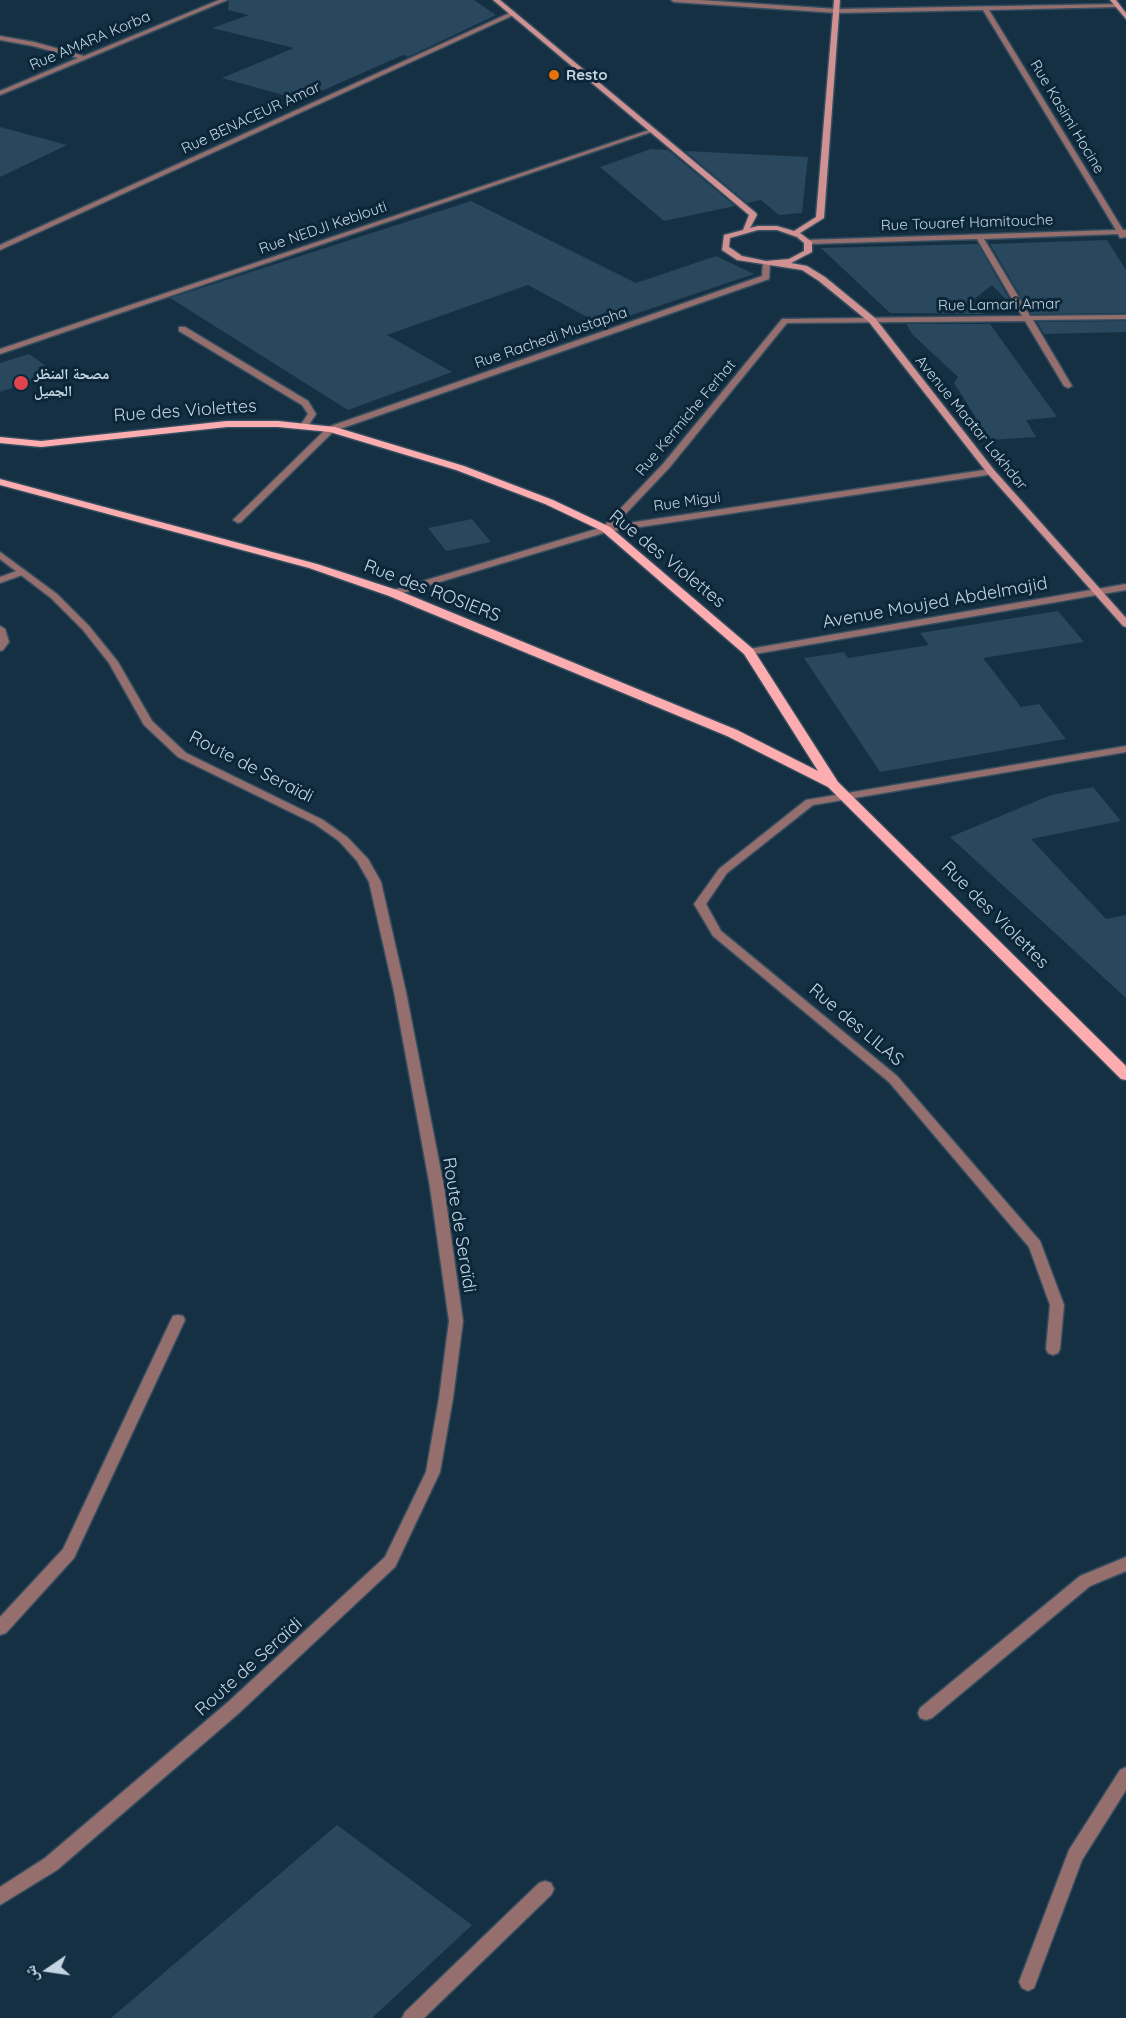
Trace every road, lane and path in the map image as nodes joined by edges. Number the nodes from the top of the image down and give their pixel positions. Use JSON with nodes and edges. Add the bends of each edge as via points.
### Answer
{"nodes":[{"id":1,"x":224,"y":0,"type":"edge"},
{"id":2,"x":496,"y":0,"type":"edge"},
{"id":3,"x":674,"y":0,"type":"edge"},
{"id":4,"x":837,"y":0,"type":"edge"},
{"id":5,"x":1115,"y":2,"type":"edge"},
{"id":6,"x":985,"y":8,"type":"junction"},
{"id":7,"x":837,"y":11,"type":"junction"},
{"id":8,"x":514,"y":13,"type":"junction"},
{"id":9,"x":1126,"y":17,"type":"edge"},
{"id":10,"x":0,"y":38,"type":"edge"},
{"id":11,"x":84,"y":58,"type":"junction"},
{"id":12,"x":0,"y":93,"type":"edge"},
{"id":13,"x":654,"y":130,"type":"junction"},
{"id":14,"x":746,"y":229,"type":"junction"},
{"id":15,"x":1124,"y":232,"type":"edge"},
{"id":16,"x":795,"y":233,"type":"junction"},
{"id":17,"x":979,"y":236,"type":"junction"},
{"id":18,"x":1126,"y":240,"type":"edge"},
{"id":19,"x":808,"y":242,"type":"junction"},
{"id":20,"x":0,"y":248,"type":"edge"},
{"id":21,"x":766,"y":263,"type":"junction"},
{"id":22,"x":779,"y":263,"type":"junction"},
{"id":23,"x":1126,"y":317,"type":"edge"},
{"id":24,"x":1028,"y":319,"type":"junction"},
{"id":25,"x":872,"y":320,"type":"junction"},
{"id":26,"x":785,"y":321,"type":"joint"},
{"id":27,"x":182,"y":329,"type":"dead end"},
{"id":28,"x":0,"y":352,"type":"edge"},
{"id":29,"x":1068,"y":386,"type":"dead end"},
{"id":30,"x":303,"y":427,"type":"junction"},
{"id":31,"x":331,"y":429,"type":"junction"},
{"id":32,"x":0,"y":440,"type":"edge"},
{"id":33,"x":991,"y":472,"type":"junction"},
{"id":34,"x":0,"y":482,"type":"edge"},
{"id":35,"x":237,"y":520,"type":"dead end"},
{"id":36,"x":606,"y":529,"type":"junction"},
{"id":37,"x":0,"y":555,"type":"edge"},
{"id":38,"x":22,"y":572,"type":"junction"},
{"id":39,"x":0,"y":580,"type":"edge"},
{"id":40,"x":1126,"y":586,"type":"edge"},
{"id":41,"x":1096,"y":591,"type":"junction"},
{"id":42,"x":393,"y":593,"type":"junction"},
{"id":43,"x":1126,"y":624,"type":"edge"},
{"id":44,"x":0,"y":629,"type":"edge"},
{"id":45,"x":0,"y":648,"type":"edge"},
{"id":46,"x":749,"y":652,"type":"junction"},
{"id":47,"x":1126,"y":750,"type":"edge"},
{"id":48,"x":833,"y":784,"type":"junction"},
{"id":49,"x":849,"y":797,"type":"junction"},
{"id":50,"x":1126,"y":1074,"type":"edge"},
{"id":51,"x":178,"y":1320,"type":"dead end"},
{"id":52,"x":1053,"y":1349,"type":"dead end"},
{"id":53,"x":1126,"y":1564,"type":"edge"},
{"id":54,"x":0,"y":1628,"type":"edge"},
{"id":55,"x":926,"y":1713,"type":"dead end"},
{"id":56,"x":1126,"y":1775,"type":"edge"},
{"id":57,"x":545,"y":1889,"type":"dead end"},
{"id":58,"x":0,"y":1897,"type":"edge"},
{"id":59,"x":1028,"y":1982,"type":"dead end"},
{"id":60,"x":411,"y":2018,"type":"edge"}],
"edges":[{"from":1,"to":11,"type":"street","name":"Rue AMARA Korba"},
{"from":2,"to":8,"type":"main road"},
{"from":3,"to":7,"type":"street"},
{"from":4,"to":7,"type":"main road"},
{"from":5,"to":6,"type":"street"},
{"from":5,"to":9,"type":"main road"},
{"from":6,"to":7,"type":"street"},
{"from":6,"to":15,"type":"street","name":"Rue Kasimi Hocine"},
{"from":7,"to":16,"type":"main road","via":[[820,218]]},
{"from":8,"to":13,"type":"main road"},
{"from":8,"to":20,"type":"street","name":"Rue BENACEUR Amar"},
{"from":10,"to":11,"type":"street"},
{"from":11,"to":12,"type":"street","name":"Rue AMARA Korba"},
{"from":13,"to":14,"type":"main road","via":[[753,215]]},
{"from":13,"to":28,"type":"street","name":"Rue NEDJI Keblouti"},
{"from":14,"to":16,"type":"main road","via":[[771,228]]},
{"from":14,"to":21,"type":"main road","via":[[728,237],[725,248],[740,258]]},
{"from":15,"to":17,"type":"street","name":"Rue Touaref Hamitouche"},
{"from":15,"to":18,"type":"street","name":"Rue Kasimi Hocine"},
{"from":16,"to":19,"type":"main road"},
{"from":17,"to":19,"type":"street","name":"Rue Touaref Hamitouche"},
{"from":17,"to":24,"type":"street"},
{"from":19,"to":22,"type":"main road","via":[[808,252]]},
{"from":21,"to":22,"type":"main road"},
{"from":21,"to":31,"type":"street","name":"Rue Rachedi Mustapha","via":[[766,277]]},
{"from":22,"to":25,"type":"main road","name":"Avenue Maatar Lakhdar","via":[[804,268],[822,279]]},
{"from":23,"to":24,"type":"street","name":"Rue Lamari Amar"},
{"from":24,"to":25,"type":"street","name":"Rue Lamari Amar"},
{"from":24,"to":29,"type":"street"},
{"from":25,"to":26,"type":"street","name":"Rue Lamari Amar"},
{"from":25,"to":33,"type":"main road","name":"Avenue Maatar Lakhdar"},
{"from":26,"to":36,"type":"street","name":"Rue Kermiche Ferhat","via":[[666,466]]},
{"from":27,"to":30,"type":"street","via":[[305,403],[312,414]]},
{"from":30,"to":31,"type":"main road","name":"Rue des Violettes"},
{"from":30,"to":32,"type":"main road","name":"Rue des Violettes","via":[[227,424],[41,444]]},
{"from":31,"to":35,"type":"street"},
{"from":31,"to":36,"type":"main road","name":"Rue des Violettes","via":[[460,468]]},
{"from":33,"to":36,"type":"street","name":"Rue Migui"},
{"from":33,"to":41,"type":"main road","name":"Avenue Maatar Lakhdar"},
{"from":34,"to":42,"type":"main road","name":"Rue des ROSIERS","via":[[313,566]]},
{"from":36,"to":42,"type":"street","name":"Rue Migui"},
{"from":36,"to":46,"type":"main road","name":"Rue des Violettes"},
{"from":37,"to":38,"type":"street","name":"Route de Seraïdi"},
{"from":38,"to":39,"type":"street"},
{"from":38,"to":58,"type":"street","name":"Route de Seraïdi","via":[[54,596],[86,628],[113,662],[148,723],[182,755],[319,822],[344,839],[362,859],[375,882],[400,992],[437,1187],[456,1321],[432,1472],[390,1562],[233,1708],[124,1802],[51,1864]]},
{"from":40,"to":41,"type":"street","name":"Avenue Moujed Abdelmajid"},
{"from":41,"to":43,"type":"main road","name":"Avenue Maatar Lakhdar"},
{"from":41,"to":46,"type":"street","name":"Avenue Moujed Abdelmajid"},
{"from":42,"to":48,"type":"main road","name":"Rue des ROSIERS","via":[[732,733]]},
{"from":44,"to":45,"type":"street","via":[[4,642]]},
{"from":46,"to":48,"type":"main road","name":"Rue des Violettes"},
{"from":47,"to":49,"type":"street"},
{"from":48,"to":49,"type":"main road","name":"Rue des Violettes"},
{"from":49,"to":50,"type":"main road","name":"Rue des Violettes"},
{"from":49,"to":52,"type":"street","name":"Rue des LILAS","via":[[810,802],[723,871],[700,904],[717,933],[893,1079],[1035,1245],[1057,1305]]},
{"from":51,"to":54,"type":"street","via":[[69,1553]]},
{"from":53,"to":55,"type":"street","via":[[1085,1581]]},
{"from":56,"to":59,"type":"street","via":[[1075,1856]]},
{"from":57,"to":60,"type":"street"}]}
